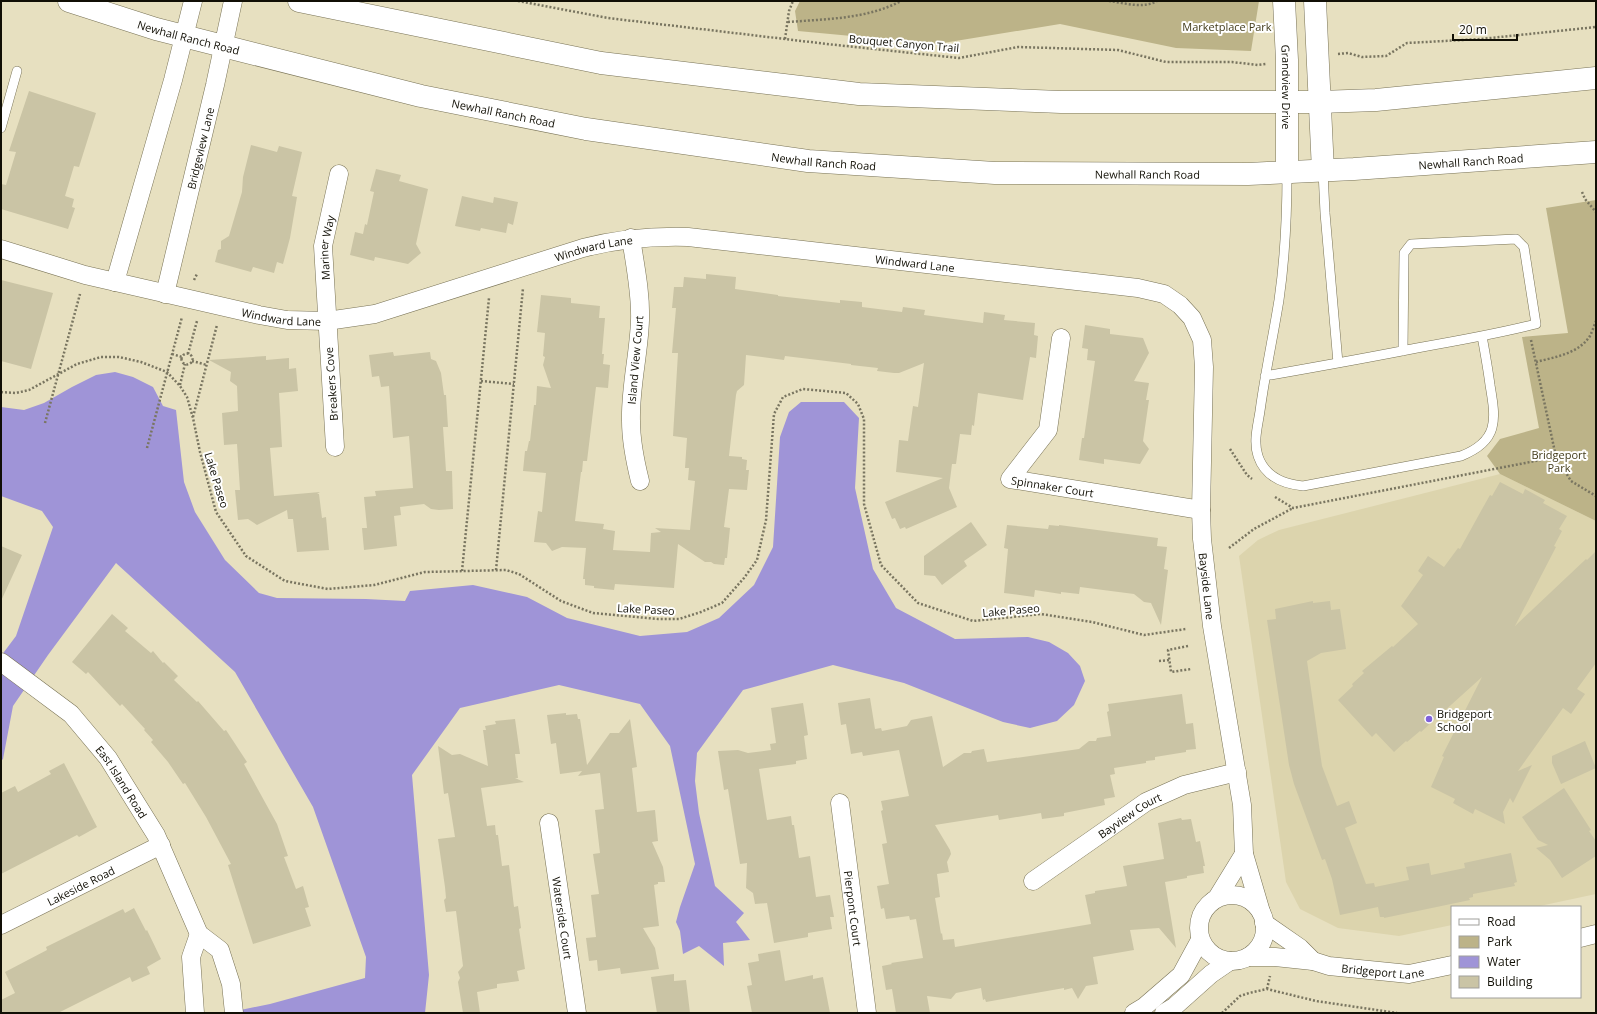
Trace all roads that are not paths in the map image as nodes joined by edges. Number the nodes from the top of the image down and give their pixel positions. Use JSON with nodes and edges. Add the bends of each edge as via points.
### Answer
{"nodes":[{"id":1,"x":69,"y":1,"type":"edge"},
{"id":2,"x":193,"y":1,"type":"edge"},
{"id":3,"x":233,"y":1,"type":"edge"},
{"id":4,"x":299,"y":1,"type":"edge"},
{"id":5,"x":1284,"y":1,"type":"edge"},
{"id":6,"x":1315,"y":1,"type":"edge"},
{"id":7,"x":185,"y":36,"type":"junction"},
{"id":8,"x":223,"y":46,"type":"junction"},
{"id":9,"x":17,"y":71,"type":"dead end"},
{"id":10,"x":1596,"y":78,"type":"edge"},
{"id":11,"x":1287,"y":102,"type":"junction"},
{"id":12,"x":1320,"y":102,"type":"junction"},
{"id":13,"x":1,"y":128,"type":"edge"},
{"id":14,"x":1596,"y":152,"type":"edge"},
{"id":15,"x":1323,"y":171,"type":"junction"},
{"id":16,"x":1287,"y":173,"type":"junction"},
{"id":17,"x":339,"y":174,"type":"dead end"},
{"id":18,"x":631,"y":238,"type":"junction"},
{"id":19,"x":1,"y":249,"type":"edge"},
{"id":20,"x":115,"y":282,"type":"junction"},
{"id":21,"x":165,"y":294,"type":"junction"},
{"id":22,"x":1192,"y":318,"type":"joint"},
{"id":23,"x":327,"y":321,"type":"junction"},
{"id":24,"x":1482,"y":336,"type":"junction"},
{"id":25,"x":1061,"y":338,"type":"dead end"},
{"id":26,"x":1403,"y":351,"type":"junction"},
{"id":27,"x":1338,"y":363,"type":"junction"},
{"id":28,"x":1265,"y":376,"type":"junction"},
{"id":29,"x":335,"y":447,"type":"dead end"},
{"id":30,"x":640,"y":481,"type":"dead end"},
{"id":31,"x":1201,"y":510,"type":"junction"},
{"id":32,"x":1,"y":662,"type":"edge"},
{"id":33,"x":1237,"y":772,"type":"junction"},
{"id":34,"x":840,"y":803,"type":"dead end"},
{"id":35,"x":549,"y":823,"type":"dead end"},
{"id":36,"x":161,"y":845,"type":"junction"},
{"id":37,"x":1244,"y":854,"type":"junction"},
{"id":38,"x":1033,"y":881,"type":"dead end"},
{"id":39,"x":1217,"y":898,"type":"junction"},
{"id":40,"x":1263,"y":918,"type":"junction"},
{"id":41,"x":1,"y":925,"type":"edge"},
{"id":42,"x":200,"y":934,"type":"junction"},
{"id":43,"x":1596,"y":934,"type":"edge"},
{"id":44,"x":1581,"y":938,"type":"edge"},
{"id":45,"x":1200,"y":940,"type":"junction"},
{"id":46,"x":1248,"y":957,"type":"junction"},
{"id":47,"x":1230,"y":961,"type":"junction"},
{"id":48,"x":1313,"y":961,"type":"junction"},
{"id":49,"x":1451,"y":966,"type":"edge"},
{"id":50,"x":195,"y":1013,"type":"edge"},
{"id":51,"x":234,"y":1013,"type":"edge"},
{"id":52,"x":577,"y":1013,"type":"edge"},
{"id":53,"x":867,"y":1013,"type":"edge"},
{"id":54,"x":1134,"y":1013,"type":"edge"},
{"id":55,"x":1164,"y":1013,"type":"edge"}],
"edges":[{"from":1,"to":7,"type":"main road","name":"Newhall Ranch Road"},
{"from":2,"to":7,"type":"street"},
{"from":3,"to":8,"type":"street","name":"Bridgeview Lane"},
{"from":4,"to":11,"type":"main road","via":[[601,63],[859,94],[1061,102]]},
{"from":5,"to":11,"type":"main road","name":"Grandview Drive"},
{"from":6,"to":12,"type":"main road"},
{"from":7,"to":8,"type":"main road","name":"Newhall Ranch Road"},
{"from":7,"to":20,"type":"street"},
{"from":8,"to":16,"type":"main road","name":"Newhall Ranch Road","via":[[421,96],[571,126],[808,161],[995,173]]},
{"from":8,"to":21,"type":"street","name":"Bridgeview Lane"},
{"from":9,"to":13,"type":"lane"},
{"from":10,"to":12,"type":"main road","via":[[1376,100]]},
{"from":11,"to":12,"type":"main road"},
{"from":11,"to":16,"type":"main road","name":"Grandview Drive"},
{"from":12,"to":15,"type":"main road"},
{"from":14,"to":15,"type":"main road","name":"Newhall Ranch Road"},
{"from":15,"to":16,"type":"main road","name":"Newhall Ranch Road"},
{"from":15,"to":27,"type":"lane"},
{"from":16,"to":28,"type":"lane","via":[[1287,215],[1279,299]]},
{"from":17,"to":23,"type":"street","name":"Mariner Way","via":[[323,246]]},
{"from":18,"to":22,"type":"street","name":"Windward Lane","via":[[688,237],[1138,288],[1164,294],[1180,305]]},
{"from":18,"to":23,"type":"street","name":"Windward Lane","via":[[583,248],[375,314]]},
{"from":18,"to":30,"type":"street","name":"Island View Court","via":[[640,318],[631,421],[632,445]]},
{"from":19,"to":20,"type":"street","name":"Windward Lane"},
{"from":20,"to":21,"type":"street","name":"Windward Lane"},
{"from":21,"to":23,"type":"street","name":"Windward Lane","via":[[259,316]]},
{"from":22,"to":31,"type":"street","name":"Bayside Lane","via":[[1202,340],[1204,367]]},
{"from":23,"to":29,"type":"street","name":"Breakers Cove"},
{"from":24,"to":26,"type":"lane"},
{"from":24,"to":26,"type":"lane","via":[[1536,324],[1524,247],[1516,239],[1411,244],[1404,253]]},
{"from":24,"to":28,"type":"lane","via":[[1495,419],[1484,443],[1474,451],[1461,456],[1303,486],[1288,484],[1275,478],[1265,469],[1258,456],[1256,442]]},
{"from":25,"to":31,"type":"street","name":"Spinnaker Court","via":[[1048,430],[1010,479]]},
{"from":26,"to":27,"type":"lane"},
{"from":27,"to":28,"type":"lane"},
{"from":31,"to":33,"type":"street","name":"Bayside Lane","via":[[1212,626]]},
{"from":32,"to":36,"type":"street","name":"East Island Road","via":[[71,714],[108,758]]},
{"from":33,"to":37,"type":"street","name":"Bayside Lane","via":[[1242,805]]},
{"from":33,"to":38,"type":"street","name":"Bayview Court","via":[[1184,785],[1146,802]]},
{"from":34,"to":53,"type":"street","name":"Pierpont Court"},
{"from":35,"to":52,"type":"street","name":"Waterside Court"},
{"from":36,"to":41,"type":"street","name":"Lakeside Road"},
{"from":36,"to":42,"type":"street","name":"East Island Road"},
{"from":37,"to":39,"type":"street"},
{"from":37,"to":40,"type":"street","name":"Bayside Lane"},
{"from":39,"to":40,"type":"street","via":[[1237,895],[1247,898],[1255,904]]},
{"from":39,"to":45,"type":"street","via":[[1202,912],[1198,930]]},
{"from":40,"to":46,"type":"street","via":[[1264,933],[1261,942],[1256,951]]},
{"from":40,"to":48,"type":"street","name":"Bridgeport Lane"},
{"from":42,"to":50,"type":"street","via":[[191,957]]},
{"from":42,"to":51,"type":"street","name":"East Island Road","via":[[220,950],[231,984]]},
{"from":43,"to":44,"type":"street"},
{"from":45,"to":47,"type":"street","via":[[1212,955]]},
{"from":45,"to":54,"type":"street","via":[[1181,975]]},
{"from":46,"to":47,"type":"street"},
{"from":46,"to":48,"type":"street","name":"Bridgeport Lane"},
{"from":47,"to":55,"type":"street"},
{"from":48,"to":49,"type":"street","name":"Bridgeport Lane","via":[[1329,966],[1409,974]]}]}
